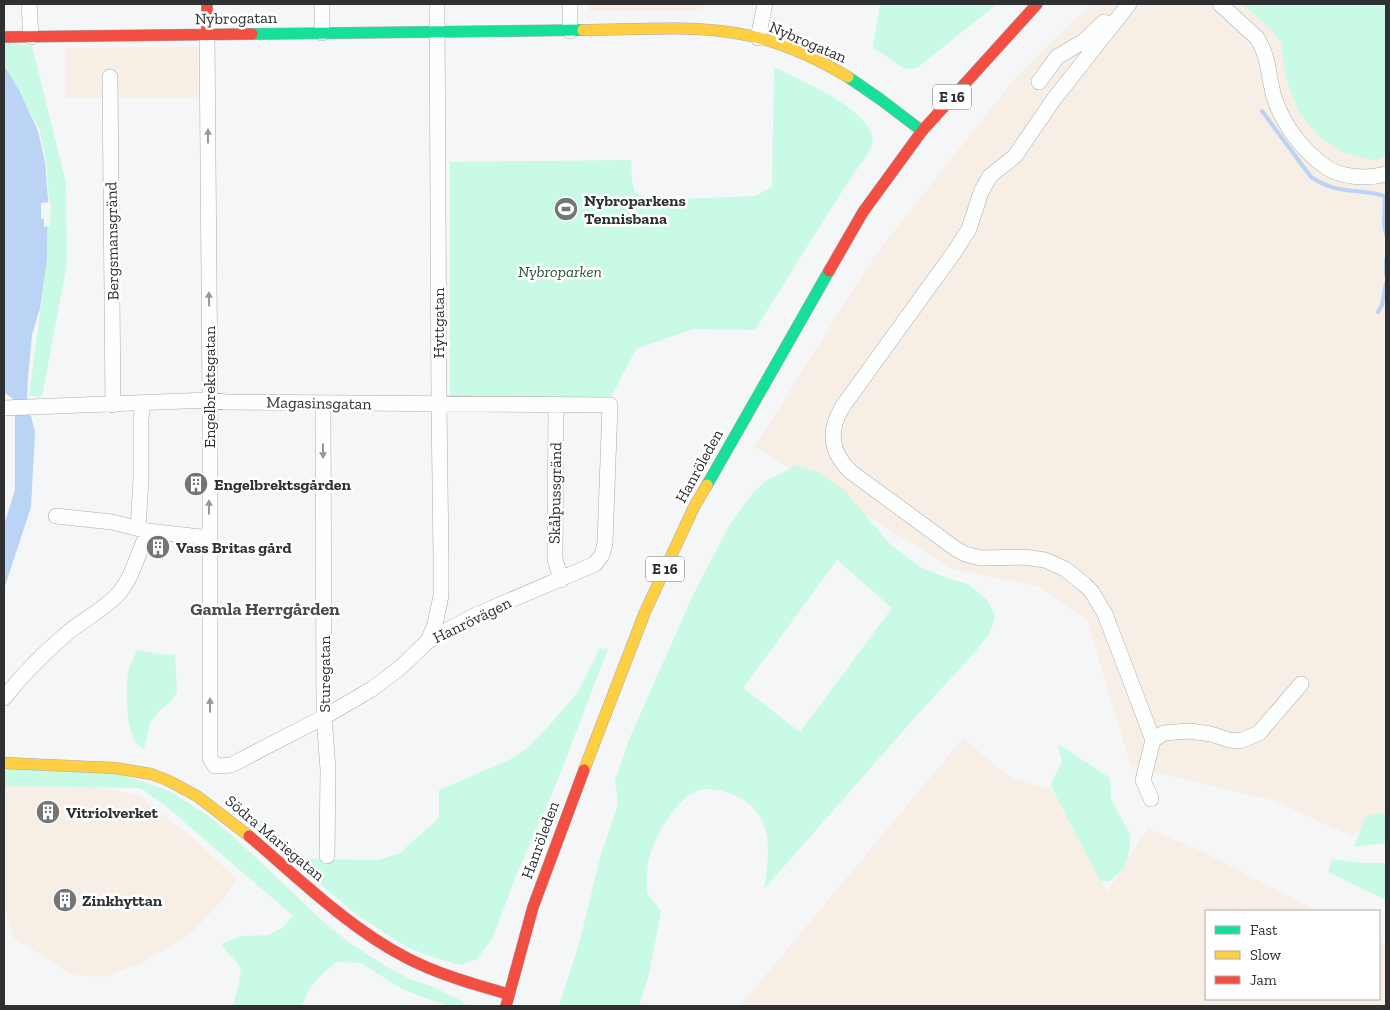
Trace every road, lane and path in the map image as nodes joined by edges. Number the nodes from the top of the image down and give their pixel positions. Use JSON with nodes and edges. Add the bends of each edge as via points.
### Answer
{"nodes":[{"id":1,"x":29,"y":4,"type":"edge"},
{"id":2,"x":207,"y":4,"type":"edge"},
{"id":3,"x":322,"y":4,"type":"edge"},
{"id":4,"x":437,"y":4,"type":"edge"},
{"id":5,"x":570,"y":4,"type":"edge"},
{"id":6,"x":765,"y":4,"type":"edge"},
{"id":7,"x":1037,"y":4,"type":"edge"},
{"id":8,"x":1129,"y":4,"type":"edge"},
{"id":9,"x":1220,"y":4,"type":"edge"},
{"id":10,"x":1111,"y":27,"type":"junction"},
{"id":11,"x":570,"y":31,"type":"junction"},
{"id":12,"x":437,"y":32,"type":"junction"},
{"id":13,"x":322,"y":33,"type":"junction"},
{"id":14,"x":207,"y":35,"type":"junction"},
{"id":15,"x":4,"y":37,"type":"edge"},
{"id":16,"x":31,"y":37,"type":"junction"},
{"id":17,"x":758,"y":38,"type":"junction"},
{"id":18,"x":110,"y":77,"type":"dead end"},
{"id":19,"x":1039,"y":82,"type":"dead end"},
{"id":20,"x":922,"y":131,"type":"junction"},
{"id":21,"x":1386,"y":174,"type":"edge"},
{"id":22,"x":210,"y":400,"type":"junction"},
{"id":23,"x":323,"y":403,"type":"junction"},
{"id":24,"x":113,"y":404,"type":"junction"},
{"id":25,"x":143,"y":404,"type":"junction"},
{"id":26,"x":439,"y":404,"type":"junction"},
{"id":27,"x":556,"y":405,"type":"junction"},
{"id":28,"x":610,"y":405,"type":"joint"},
{"id":29,"x":7,"y":408,"type":"edge"},
{"id":30,"x":56,"y":516,"type":"dead end"},
{"id":31,"x":143,"y":530,"type":"junction"},
{"id":32,"x":209,"y":538,"type":"junction"},
{"id":33,"x":561,"y":580,"type":"junction"},
{"id":34,"x":428,"y":641,"type":"junction"},
{"id":35,"x":1301,"y":684,"type":"dead end"},
{"id":36,"x":4,"y":698,"type":"edge"},
{"id":37,"x":324,"y":717,"type":"junction"},
{"id":38,"x":1153,"y":740,"type":"junction"},
{"id":39,"x":4,"y":763,"type":"edge"},
{"id":40,"x":218,"y":766,"type":"joint"},
{"id":41,"x":1151,"y":799,"type":"dead end"},
{"id":42,"x":327,"y":856,"type":"dead end"},
{"id":43,"x":508,"y":994,"type":"junction"},
{"id":44,"x":506,"y":1006,"type":"edge"}],
"edges":[{"from":1,"to":16,"type":"street"},
{"from":2,"to":14,"type":"main road","name":"Engelbrektsgatan"},
{"from":3,"to":13,"type":"street"},
{"from":4,"to":12,"type":"street","name":"Hyttgatan"},
{"from":5,"to":11,"type":"street"},
{"from":6,"to":17,"type":"street"},
{"from":7,"to":20,"type":"main road","name":"Hanröleden","number":"E 16"},
{"from":8,"to":10,"type":"street"},
{"from":9,"to":21,"type":"street","via":[[1261,44],[1274,98],[1283,119],[1299,142],[1327,168],[1350,176]]},
{"from":10,"to":19,"type":"street","via":[[1104,22],[1057,57]]},
{"from":10,"to":38,"type":"street","via":[[1054,99],[1015,156],[990,176],[969,229],[843,406],[835,421],[833,438],[840,459],[851,472],[956,549],[981,558],[1045,560],[1065,569],[1084,584],[1105,614]]},
{"from":11,"to":12,"type":"main road","name":"Nybrogatan"},
{"from":11,"to":17,"type":"main road","name":"Nybrogatan","via":[[702,30]]},
{"from":12,"to":13,"type":"main road","name":"Nybrogatan"},
{"from":12,"to":26,"type":"street","name":"Hyttgatan"},
{"from":13,"to":14,"type":"main road","name":"Nybrogatan"},
{"from":14,"to":16,"type":"main road","name":"Nybrogatan"},
{"from":22,"to":14,"type":"street","name":"Engelbrektsgatan","one_way":true},
{"from":15,"to":16,"type":"main road","name":"Nybrogatan"},
{"from":17,"to":20,"type":"main road","name":"Nybrogatan","via":[[806,54],[847,76]]},
{"from":18,"to":24,"type":"street","name":"Bergsmansgränd"},
{"from":20,"to":43,"type":"main road","name":"Hanröleden","number":"E 16","via":[[863,212],[695,505],[619,676],[533,907]]},
{"from":22,"to":23,"type":"street","name":"Magasinsgatan"},
{"from":22,"to":25,"type":"street","name":"Magasinsgatan"},
{"from":32,"to":22,"type":"street","name":"Engelbrektsgatan","one_way":true},
{"from":23,"to":26,"type":"street","name":"Magasinsgatan"},
{"from":23,"to":37,"type":"street","name":"Sturegatan","one_way":true},
{"from":24,"to":25,"type":"street","name":"Magasinsgatan"},
{"from":24,"to":29,"type":"street","name":"Magasinsgatan"},
{"from":25,"to":31,"type":"street"},
{"from":26,"to":27,"type":"street","name":"Magasinsgatan"},
{"from":26,"to":34,"type":"street","name":"Hyttgatan","via":[[441,596]]},
{"from":27,"to":28,"type":"street","name":"Magasinsgatan"},
{"from":27,"to":33,"type":"street","name":"Skålpussgränd","via":[[555,559]]},
{"from":28,"to":33,"type":"street","name":"Hanrövägen","via":[[604,550],[595,564]]},
{"from":30,"to":31,"type":"street","via":[[112,522]]},
{"from":31,"to":32,"type":"street"},
{"from":31,"to":36,"type":"street","via":[[128,580],[119,593],[66,634]]},
{"from":40,"to":32,"type":"street","name":"Engelbrektsgatan","one_way":true,"via":[[210,758]]},
{"from":33,"to":34,"type":"street","name":"Hanrövägen","via":[[476,615]]},
{"from":34,"to":37,"type":"street","name":"Hanrövägen","via":[[386,680]]},
{"from":35,"to":38,"type":"street","via":[[1259,733],[1229,740],[1189,731],[1164,733]]},
{"from":37,"to":40,"type":"street","name":"Hanrövägen","via":[[231,765]]},
{"from":37,"to":42,"type":"street","name":"Sturegatan","via":[[328,769]]},
{"from":38,"to":41,"type":"street","via":[[1143,780]]},
{"from":39,"to":43,"type":"main road","name":"Södra Mariegatan","via":[[124,767],[172,782],[214,807],[329,904],[393,950],[426,968]]},
{"from":43,"to":44,"type":"main road","name":"Hanröleden","number":"E 16"}]}
